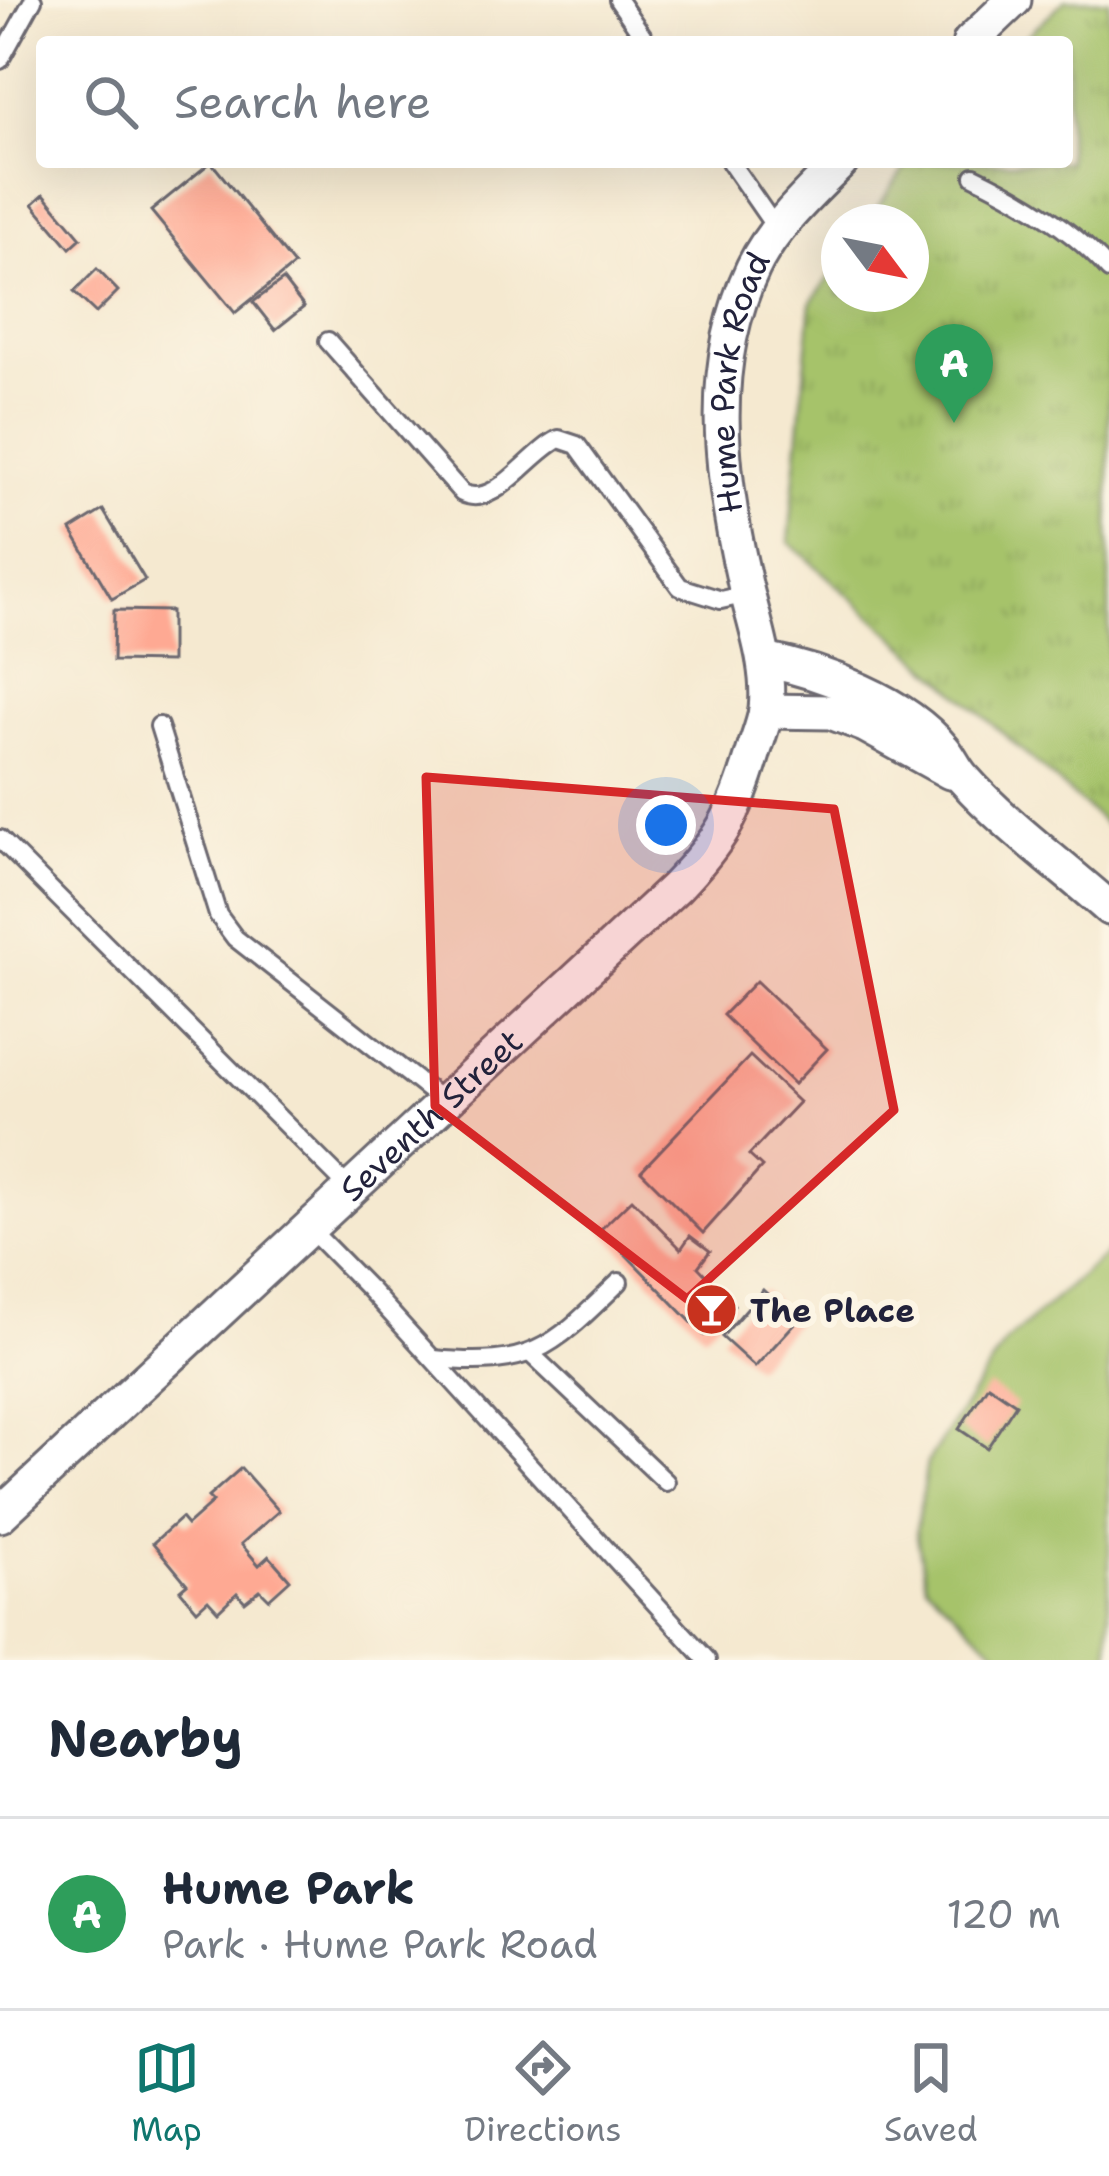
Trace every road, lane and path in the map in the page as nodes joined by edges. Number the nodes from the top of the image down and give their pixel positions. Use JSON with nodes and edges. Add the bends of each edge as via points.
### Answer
{"nodes":[{"id":1,"x":33,"y":0,"type":"edge"},
{"id":2,"x":618,"y":0,"type":"edge"},
{"id":3,"x":1014,"y":0,"type":"edge"},
{"id":4,"x":643,"y":36,"type":"edge"},
{"id":5,"x":976,"y":36,"type":"edge"},
{"id":6,"x":0,"y":60,"type":"edge"},
{"id":7,"x":734,"y":168,"type":"edge"},
{"id":8,"x":836,"y":168,"type":"edge"},
{"id":9,"x":974,"y":176,"type":"dead end"},
{"id":10,"x":778,"y":231,"type":"junction"},
{"id":11,"x":1109,"y":270,"type":"edge"},
{"id":12,"x":328,"y":341,"type":"dead end"},
{"id":13,"x":748,"y":594,"type":"junction"},
{"id":14,"x":764,"y":660,"type":"junction"},
{"id":15,"x":766,"y":711,"type":"junction"},
{"id":16,"x":159,"y":726,"type":"dead end"},
{"id":17,"x":962,"y":778,"type":"junction"},
{"id":18,"x":0,"y":838,"type":"edge"},
{"id":19,"x":1109,"y":908,"type":"edge"},
{"id":20,"x":443,"y":1101,"type":"junction"},
{"id":21,"x":349,"y":1188,"type":"junction"},
{"id":22,"x":308,"y":1227,"type":"junction"},
{"id":23,"x":619,"y":1282,"type":"dead end"},
{"id":24,"x":531,"y":1354,"type":"junction"},
{"id":25,"x":434,"y":1359,"type":"junction"},
{"id":26,"x":666,"y":1482,"type":"dead end"},
{"id":27,"x":0,"y":1515,"type":"edge"},
{"id":28,"x":707,"y":1660,"type":"edge"}],
"edges":[{"from":1,"to":6,"type":"lane"},
{"from":2,"to":4,"type":"lane"},
{"from":3,"to":5,"type":"street"},
{"from":7,"to":10,"type":"lane","name":"Hume Park Road"},
{"from":8,"to":10,"type":"street","name":"Hume Park Road"},
{"from":9,"to":11,"type":"lane","via":[[1092,250]]},
{"from":10,"to":13,"type":"street","name":"Hume Park Road","via":[[739,304],[720,407]]},
{"from":12,"to":13,"type":"lane","via":[[462,493],[488,496],[545,446],[559,439],[577,445],[680,586],[721,600]]},
{"from":13,"to":14,"type":"street","name":"Hume Park Road"},
{"from":14,"to":15,"type":"street","name":"Seventh Street"},
{"from":14,"to":17,"type":"street","via":[[814,669],[878,700],[942,746]]},
{"from":15,"to":17,"type":"street","via":[[832,712]]},
{"from":15,"to":20,"type":"street","name":"Seventh Street","via":[[740,795],[712,849]]},
{"from":16,"to":20,"type":"lane","via":[[218,915],[236,938]]},
{"from":17,"to":19,"type":"street"},
{"from":18,"to":21,"type":"lane"},
{"from":20,"to":21,"type":"street","name":"Seventh Street"},
{"from":21,"to":22,"type":"street","name":"Seventh Street"},
{"from":22,"to":25,"type":"lane"},
{"from":22,"to":27,"type":"street","name":"Seventh Street"},
{"from":23,"to":24,"type":"lane"},
{"from":24,"to":25,"type":"lane","via":[[494,1363]]},
{"from":24,"to":26,"type":"lane"},
{"from":25,"to":28,"type":"lane"}]}
